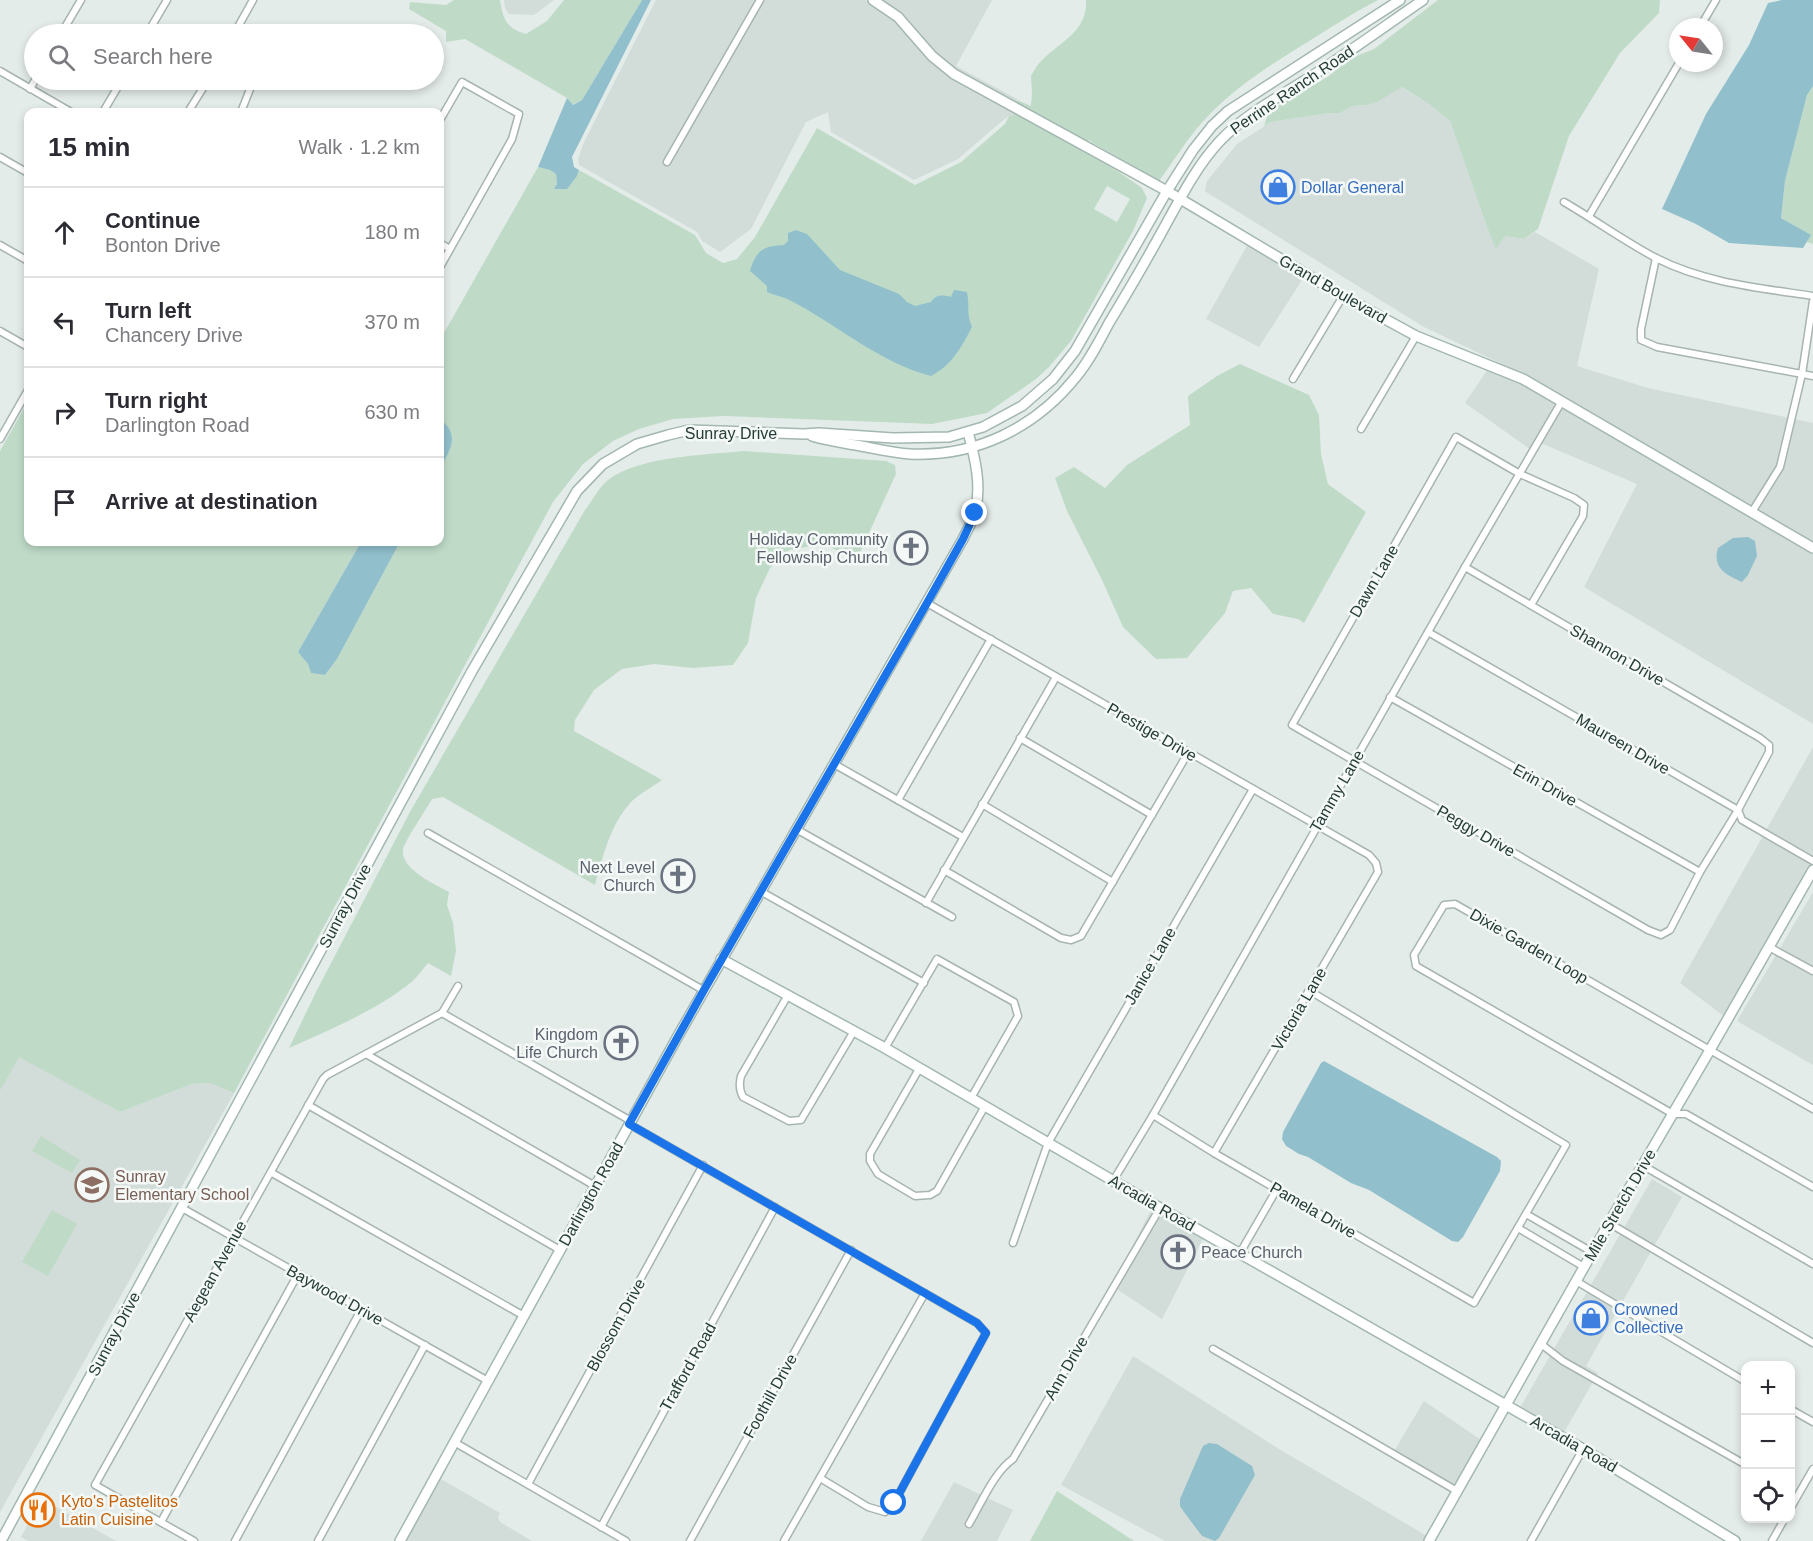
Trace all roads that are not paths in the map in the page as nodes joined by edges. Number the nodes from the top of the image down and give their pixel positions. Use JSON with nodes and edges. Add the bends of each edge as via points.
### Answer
{"nodes":[{"id":1,"x":81,"y":0,"type":"edge"},
{"id":2,"x":167,"y":0,"type":"edge"},
{"id":3,"x":254,"y":0,"type":"edge"},
{"id":4,"x":760,"y":0,"type":"edge"},
{"id":5,"x":873,"y":0,"type":"edge"},
{"id":6,"x":1400,"y":0,"type":"edge"},
{"id":7,"x":1424,"y":0,"type":"edge"},
{"id":8,"x":1716,"y":0,"type":"edge"},
{"id":9,"x":1705,"y":18,"type":"edge"},
{"id":10,"x":67,"y":24,"type":"edge"},
{"id":11,"x":153,"y":24,"type":"edge"},
{"id":12,"x":240,"y":24,"type":"edge"},
{"id":13,"x":0,"y":72,"type":"edge"},
{"id":14,"x":1674,"y":72,"type":"edge"},
{"id":15,"x":24,"y":86,"type":"edge"},
{"id":16,"x":32,"y":90,"type":"edge"},
{"id":17,"x":116,"y":90,"type":"edge"},
{"id":18,"x":202,"y":90,"type":"edge"},
{"id":19,"x":250,"y":90,"type":"edge"},
{"id":20,"x":64,"y":108,"type":"edge"},
{"id":21,"x":105,"y":108,"type":"edge"},
{"id":22,"x":191,"y":108,"type":"edge"},
{"id":23,"x":243,"y":108,"type":"edge"},
{"id":24,"x":444,"y":113,"type":"edge"},
{"id":25,"x":0,"y":157,"type":"edge"},
{"id":26,"x":667,"y":162,"type":"dead end"},
{"id":27,"x":24,"y":171,"type":"edge"},
{"id":28,"x":1167,"y":191,"type":"junction"},
{"id":29,"x":1180,"y":199,"type":"junction"},
{"id":30,"x":1564,"y":202,"type":"dead end"},
{"id":31,"x":1588,"y":216,"type":"junction"},
{"id":32,"x":0,"y":245,"type":"edge"},
{"id":33,"x":444,"y":245,"type":"edge"},
{"id":34,"x":450,"y":249,"type":"junction"},
{"id":35,"x":1656,"y":258,"type":"junction"},
{"id":36,"x":24,"y":259,"type":"edge"},
{"id":37,"x":444,"y":260,"type":"edge"},
{"id":38,"x":1343,"y":296,"type":"junction"},
{"id":39,"x":1813,"y":296,"type":"edge"},
{"id":40,"x":1813,"y":301,"type":"edge"},
{"id":41,"x":0,"y":331,"type":"edge"},
{"id":42,"x":1416,"y":336,"type":"junction"},
{"id":43,"x":24,"y":345,"type":"edge"},
{"id":44,"x":1802,"y":374,"type":"junction"},
{"id":45,"x":1813,"y":376,"type":"edge"},
{"id":46,"x":1293,"y":379,"type":"dead end"},
{"id":47,"x":24,"y":397,"type":"edge"},
{"id":48,"x":1562,"y":401,"type":"junction"},
{"id":49,"x":1361,"y":429,"type":"dead end"},
{"id":50,"x":968,"y":432,"type":"junction"},
{"id":51,"x":804,"y":434,"type":"junction"},
{"id":52,"x":0,"y":439,"type":"edge"},
{"id":53,"x":972,"y":447,"type":"junction"},
{"id":54,"x":1520,"y":474,"type":"junction"},
{"id":55,"x":1752,"y":512,"type":"junction"},
{"id":56,"x":1813,"y":548,"type":"edge"},
{"id":57,"x":1465,"y":567,"type":"junction"},
{"id":58,"x":927,"y":603,"type":"junction"},
{"id":59,"x":1531,"y":605,"type":"junction"},
{"id":60,"x":1428,"y":632,"type":"junction"},
{"id":61,"x":991,"y":639,"type":"junction"},
{"id":62,"x":1056,"y":677,"type":"junction"},
{"id":63,"x":1390,"y":698,"type":"junction"},
{"id":64,"x":1292,"y":725,"type":"joint"},
{"id":65,"x":1020,"y":738,"type":"junction"},
{"id":66,"x":1188,"y":753,"type":"junction"},
{"id":67,"x":1354,"y":761,"type":"junction"},
{"id":68,"x":834,"y":764,"type":"junction"},
{"id":69,"x":1253,"y":789,"type":"junction"},
{"id":70,"x":898,"y":800,"type":"junction"},
{"id":71,"x":982,"y":804,"type":"junction"},
{"id":72,"x":1738,"y":810,"type":"junction"},
{"id":73,"x":1152,"y":815,"type":"junction"},
{"id":74,"x":1317,"y":825,"type":"junction"},
{"id":75,"x":796,"y":829,"type":"junction"},
{"id":76,"x":428,"y":832,"type":"dead end"},
{"id":77,"x":963,"y":837,"type":"junction"},
{"id":78,"x":1813,"y":861,"type":"edge"},
{"id":79,"x":1376,"y":863,"type":"joint"},
{"id":80,"x":944,"y":870,"type":"junction"},
{"id":81,"x":1813,"y":870,"type":"edge"},
{"id":82,"x":1700,"y":872,"type":"junction"},
{"id":83,"x":1113,"y":882,"type":"junction"},
{"id":84,"x":760,"y":891,"type":"junction"},
{"id":85,"x":926,"y":903,"type":"junction"},
{"id":86,"x":952,"y":917,"type":"dead end"},
{"id":87,"x":1769,"y":947,"type":"junction"},
{"id":88,"x":721,"y":959,"type":"junction"},
{"id":89,"x":1813,"y":971,"type":"edge"},
{"id":90,"x":924,"y":983,"type":"junction"},
{"id":91,"x":458,"y":986,"type":"dead end"},
{"id":92,"x":704,"y":990,"type":"junction"},
{"id":93,"x":1310,"y":991,"type":"junction"},
{"id":94,"x":788,"y":995,"type":"junction"},
{"id":95,"x":442,"y":1013,"type":"junction"},
{"id":96,"x":854,"y":1031,"type":"junction"},
{"id":97,"x":885,"y":1048,"type":"junction"},
{"id":98,"x":1710,"y":1050,"type":"junction"},
{"id":99,"x":366,"y":1054,"type":"junction"},
{"id":100,"x":919,"y":1069,"type":"junction"},
{"id":101,"x":971,"y":1098,"type":"junction"},
{"id":102,"x":308,"y":1106,"type":"junction"},
{"id":103,"x":985,"y":1106,"type":"junction"},
{"id":104,"x":1813,"y":1109,"type":"edge"},
{"id":105,"x":1672,"y":1114,"type":"junction"},
{"id":106,"x":1153,"y":1115,"type":"junction"},
{"id":107,"x":630,"y":1123,"type":"junction"},
{"id":108,"x":1048,"y":1143,"type":"junction"},
{"id":109,"x":1214,"y":1154,"type":"junction"},
{"id":110,"x":703,"y":1165,"type":"junction"},
{"id":111,"x":1642,"y":1165,"type":"junction"},
{"id":112,"x":272,"y":1173,"type":"junction"},
{"id":113,"x":1113,"y":1181,"type":"junction"},
{"id":114,"x":595,"y":1186,"type":"junction"},
{"id":115,"x":1813,"y":1187,"type":"edge"},
{"id":116,"x":1277,"y":1189,"type":"junction"},
{"id":117,"x":775,"y":1207,"type":"junction"},
{"id":118,"x":182,"y":1208,"type":"junction"},
{"id":119,"x":1160,"y":1208,"type":"junction"},
{"id":120,"x":1526,"y":1214,"type":"junction"},
{"id":121,"x":1609,"y":1223,"type":"junction"},
{"id":122,"x":1518,"y":1228,"type":"junction"},
{"id":123,"x":233,"y":1238,"type":"junction"},
{"id":124,"x":1013,"y":1243,"type":"dead end"},
{"id":125,"x":560,"y":1250,"type":"junction"},
{"id":126,"x":851,"y":1250,"type":"junction"},
{"id":127,"x":1592,"y":1252,"type":"junction"},
{"id":128,"x":1240,"y":1253,"type":"junction"},
{"id":129,"x":1813,"y":1264,"type":"edge"},
{"id":130,"x":1584,"y":1267,"type":"junction"},
{"id":131,"x":298,"y":1274,"type":"junction"},
{"id":132,"x":1576,"y":1281,"type":"junction"},
{"id":133,"x":925,"y":1293,"type":"junction"},
{"id":134,"x":361,"y":1310,"type":"junction"},
{"id":135,"x":524,"y":1316,"type":"junction"},
{"id":136,"x":1813,"y":1343,"type":"edge"},
{"id":137,"x":1541,"y":1344,"type":"junction"},
{"id":138,"x":425,"y":1345,"type":"junction"},
{"id":139,"x":1213,"y":1349,"type":"dead end"},
{"id":140,"x":1741,"y":1379,"type":"edge"},
{"id":141,"x":488,"y":1381,"type":"junction"},
{"id":142,"x":1506,"y":1404,"type":"junction"},
{"id":143,"x":1795,"y":1411,"type":"edge"},
{"id":144,"x":1813,"y":1422,"type":"edge"},
{"id":145,"x":454,"y":1442,"type":"junction"},
{"id":146,"x":1584,"y":1449,"type":"junction"},
{"id":147,"x":1741,"y":1462,"type":"edge"},
{"id":148,"x":1813,"y":1469,"type":"edge"},
{"id":149,"x":820,"y":1478,"type":"junction"},
{"id":150,"x":528,"y":1484,"type":"junction"},
{"id":151,"x":1457,"y":1491,"type":"junction"},
{"id":152,"x":1795,"y":1493,"type":"edge"},
{"id":153,"x":1798,"y":1495,"type":"junction"},
{"id":154,"x":1795,"y":1501,"type":"edge"},
{"id":155,"x":161,"y":1522,"type":"junction"},
{"id":156,"x":1782,"y":1523,"type":"edge"},
{"id":157,"x":969,"y":1524,"type":"dead end"},
{"id":158,"x":601,"y":1527,"type":"junction"},
{"id":159,"x":1729,"y":1539,"type":"edge"},
{"id":160,"x":1,"y":1541,"type":"edge"},
{"id":161,"x":194,"y":1541,"type":"edge"},
{"id":162,"x":235,"y":1541,"type":"edge"},
{"id":163,"x":318,"y":1541,"type":"edge"},
{"id":164,"x":400,"y":1541,"type":"edge"},
{"id":165,"x":626,"y":1541,"type":"edge"},
{"id":166,"x":690,"y":1541,"type":"edge"},
{"id":167,"x":784,"y":1541,"type":"edge"},
{"id":168,"x":1430,"y":1541,"type":"edge"},
{"id":169,"x":1531,"y":1541,"type":"edge"},
{"id":170,"x":1772,"y":1541,"type":"edge"}],
"edges":[{"from":1,"to":10,"type":"street"},
{"from":2,"to":11,"type":"street"},
{"from":3,"to":12,"type":"street"},
{"from":4,"to":26,"type":"street"},
{"from":5,"to":28,"type":"street","name":"Grand Boulevard","via":[[898,17],[932,56],[954,74]]},
{"from":6,"to":28,"type":"street","name":"Perrine Ranch Road","via":[[1228,111],[1193,150]]},
{"from":7,"to":29,"type":"street","name":"Perrine Ranch Road","via":[[1235,126],[1218,142]]},
{"from":8,"to":9,"type":"street"},
{"from":13,"to":15,"type":"street"},
{"from":14,"to":31,"type":"street"},
{"from":16,"to":20,"type":"street"},
{"from":17,"to":21,"type":"street"},
{"from":18,"to":22,"type":"street"},
{"from":19,"to":23,"type":"street"},
{"from":24,"to":34,"type":"street","via":[[462,82],[519,114],[512,139]]},
{"from":25,"to":27,"type":"street"},
{"from":28,"to":29,"type":"street","name":"Grand Boulevard"},
{"from":28,"to":50,"type":"street","name":"Sunray Drive","via":[[1075,351],[1053,379],[1022,406]]},
{"from":29,"to":38,"type":"street","name":"Grand Boulevard"},
{"from":29,"to":53,"type":"street","name":"Sunray Drive","via":[[1077,376],[1019,429]]},
{"from":30,"to":31,"type":"street"},
{"from":31,"to":35,"type":"street"},
{"from":32,"to":36,"type":"street"},
{"from":33,"to":34,"type":"street"},
{"from":34,"to":37,"type":"street"},
{"from":35,"to":39,"type":"street","via":[[1727,282]]},
{"from":35,"to":44,"type":"street","via":[[1641,340],[1657,347]]},
{"from":38,"to":42,"type":"street","name":"Grand Boulevard"},
{"from":38,"to":46,"type":"street"},
{"from":40,"to":44,"type":"street"},
{"from":41,"to":43,"type":"street"},
{"from":42,"to":48,"type":"street","name":"Grand Boulevard","via":[[1524,379]]},
{"from":42,"to":49,"type":"street"},
{"from":44,"to":45,"type":"street"},
{"from":44,"to":55,"type":"street","via":[[1780,467]]},
{"from":47,"to":52,"type":"street"},
{"from":48,"to":54,"type":"street","name":"Tammy Lane"},
{"from":48,"to":55,"type":"street","name":"Grand Boulevard"},
{"from":50,"to":51,"type":"street","name":"Sunray Drive","via":[[949,437],[893,438]]},
{"from":50,"to":53,"type":"street","name":"Darlington Road"},
{"from":51,"to":53,"type":"street","name":"Sunray Drive","via":[[911,454]]},
{"from":51,"to":118,"type":"street","name":"Sunray Drive","via":[[689,430],[668,435],[637,444],[603,464],[578,491],[472,671]]},
{"from":53,"to":58,"type":"street","name":"Darlington Road","via":[[978,490],[975,513]]},
{"from":54,"to":57,"type":"street","name":"Tammy Lane"},
{"from":54,"to":59,"type":"street","via":[[1584,505],[1583,516]]},
{"from":54,"to":64,"type":"street","name":"Dawn Lane","via":[[1456,437]]},
{"from":55,"to":56,"type":"street","name":"Grand Boulevard"},
{"from":57,"to":59,"type":"street","name":"Shannon Drive"},
{"from":57,"to":60,"type":"street","name":"Tammy Lane"},
{"from":58,"to":61,"type":"street","name":"Prestige Drive"},
{"from":58,"to":68,"type":"street","name":"Darlington Road"},
{"from":59,"to":72,"type":"street","name":"Shannon Drive","via":[[1769,745],[1769,752]]},
{"from":60,"to":63,"type":"street","name":"Tammy Lane"},
{"from":60,"to":72,"type":"street","name":"Maureen Drive"},
{"from":61,"to":62,"type":"street","name":"Prestige Drive"},
{"from":61,"to":70,"type":"street"},
{"from":62,"to":65,"type":"street"},
{"from":62,"to":66,"type":"street","name":"Prestige Drive"},
{"from":63,"to":67,"type":"street","name":"Tammy Lane"},
{"from":63,"to":82,"type":"street","name":"Erin Drive"},
{"from":64,"to":67,"type":"street","name":"Peggy Drive"},
{"from":65,"to":71,"type":"street"},
{"from":65,"to":73,"type":"street"},
{"from":66,"to":69,"type":"street","name":"Prestige Drive"},
{"from":66,"to":73,"type":"street"},
{"from":67,"to":74,"type":"street","name":"Tammy Lane"},
{"from":67,"to":82,"type":"street","name":"Peggy Drive","via":[[1661,935],[1670,930]]},
{"from":68,"to":70,"type":"street"},
{"from":68,"to":75,"type":"street","name":"Darlington Road"},
{"from":69,"to":74,"type":"street","name":"Prestige Drive"},
{"from":69,"to":108,"type":"street","name":"Janice Lane"},
{"from":70,"to":77,"type":"street"},
{"from":71,"to":77,"type":"street"},
{"from":71,"to":83,"type":"street"},
{"from":72,"to":78,"type":"street","name":"Maureen Drive","via":[[1742,820]]},
{"from":72,"to":82,"type":"street"},
{"from":73,"to":83,"type":"street"},
{"from":74,"to":79,"type":"street","name":"Prestige Drive"},
{"from":74,"to":106,"type":"street","name":"Tammy Lane"},
{"from":75,"to":84,"type":"street","name":"Darlington Road"},
{"from":75,"to":85,"type":"street"},
{"from":76,"to":92,"type":"street"},
{"from":77,"to":80,"type":"street"},
{"from":79,"to":93,"type":"street","name":"Victoria Lane","via":[[1378,872]]},
{"from":80,"to":83,"type":"street","via":[[1061,938],[1071,940],[1081,936]]},
{"from":80,"to":85,"type":"street"},
{"from":81,"to":87,"type":"street","name":"Mile Stretch Drive"},
{"from":84,"to":88,"type":"street","name":"Darlington Road"},
{"from":84,"to":90,"type":"street"},
{"from":85,"to":86,"type":"street"},
{"from":87,"to":89,"type":"street"},
{"from":87,"to":98,"type":"street","name":"Mile Stretch Drive"},
{"from":88,"to":92,"type":"street","name":"Darlington Road"},
{"from":88,"to":94,"type":"street","name":"Arcadia Road"},
{"from":90,"to":97,"type":"street"},
{"from":90,"to":101,"type":"street","via":[[937,959],[1014,1002],[1018,1016]]},
{"from":91,"to":95,"type":"street"},
{"from":92,"to":107,"type":"street","name":"Darlington Road"},
{"from":93,"to":109,"type":"street","name":"Victoria Lane"},
{"from":93,"to":120,"type":"street","via":[[1566,1145]]},
{"from":94,"to":96,"type":"street","name":"Arcadia Road"},
{"from":94,"to":96,"type":"street","via":[[741,1076],[743,1097],[789,1122],[801,1120]]},
{"from":95,"to":99,"type":"street","name":"Aegean Avenue"},
{"from":95,"to":107,"type":"street"},
{"from":96,"to":97,"type":"street","name":"Arcadia Road"},
{"from":97,"to":100,"type":"street","name":"Arcadia Road"},
{"from":98,"to":104,"type":"street","name":"Dixie Garden Loop"},
{"from":98,"to":105,"type":"street","name":"Mile Stretch Drive"},
{"from":98,"to":105,"type":"street","name":"Dixie Garden Loop","via":[[1455,903],[1444,905],[1432,925],[1414,956],[1416,966]]},
{"from":99,"to":102,"type":"street","name":"Aegean Avenue","via":[[327,1075]]},
{"from":99,"to":114,"type":"street"},
{"from":100,"to":101,"type":"street","name":"Arcadia Road"},
{"from":100,"to":103,"type":"street","via":[[870,1154],[878,1174],[915,1196],[937,1191]]},
{"from":101,"to":103,"type":"street","name":"Arcadia Road"},
{"from":102,"to":112,"type":"street","name":"Aegean Avenue"},
{"from":102,"to":125,"type":"street"},
{"from":103,"to":108,"type":"street","name":"Arcadia Road"},
{"from":105,"to":111,"type":"street","name":"Mile Stretch Drive"},
{"from":105,"to":115,"type":"street","name":"Dixie Garden Loop","via":[[1686,1114]]},
{"from":106,"to":109,"type":"street","name":"Pamela Drive"},
{"from":106,"to":113,"type":"street","name":"Tammy Lane"},
{"from":107,"to":110,"type":"street"},
{"from":107,"to":114,"type":"street","name":"Darlington Road"},
{"from":108,"to":113,"type":"street","name":"Arcadia Road"},
{"from":108,"to":124,"type":"street","name":"Janice Lane"},
{"from":109,"to":116,"type":"street","name":"Pamela Drive"},
{"from":110,"to":117,"type":"street"},
{"from":110,"to":150,"type":"street","name":"Blossom Drive"},
{"from":111,"to":121,"type":"street","name":"Mile Stretch Drive"},
{"from":111,"to":129,"type":"street"},
{"from":112,"to":123,"type":"street","name":"Aegean Avenue"},
{"from":112,"to":135,"type":"street"},
{"from":113,"to":119,"type":"street","name":"Arcadia Road"},
{"from":114,"to":125,"type":"street","name":"Darlington Road"},
{"from":116,"to":122,"type":"street","name":"Pamela Drive","via":[[1474,1303]]},
{"from":116,"to":128,"type":"street"},
{"from":117,"to":126,"type":"street"},
{"from":117,"to":158,"type":"street","name":"Trafford Road"},
{"from":118,"to":123,"type":"street","name":"Baywood Drive"},
{"from":118,"to":160,"type":"street","name":"Sunray Drive"},
{"from":119,"to":128,"type":"street","name":"Arcadia Road"},
{"from":119,"to":157,"type":"street","name":"Ann Drive","via":[[1013,1459],[998,1474]]},
{"from":120,"to":122,"type":"street"},
{"from":120,"to":127,"type":"street"},
{"from":121,"to":127,"type":"street","name":"Mile Stretch Drive"},
{"from":121,"to":136,"type":"street"},
{"from":122,"to":130,"type":"street"},
{"from":123,"to":131,"type":"street","name":"Baywood Drive"},
{"from":123,"to":155,"type":"street","name":"Aegean Avenue","via":[[95,1485]]},
{"from":125,"to":135,"type":"street","name":"Darlington Road"},
{"from":126,"to":133,"type":"street"},
{"from":126,"to":166,"type":"street","name":"Foothill Drive"},
{"from":127,"to":130,"type":"street","name":"Mile Stretch Drive"},
{"from":128,"to":142,"type":"street","name":"Arcadia Road"},
{"from":130,"to":132,"type":"street","name":"Mile Stretch Drive"},
{"from":131,"to":134,"type":"street","name":"Baywood Drive"},
{"from":131,"to":155,"type":"street"},
{"from":132,"to":137,"type":"street","name":"Mile Stretch Drive"},
{"from":132,"to":140,"type":"street"},
{"from":133,"to":149,"type":"street"},
{"from":133,"to":149,"type":"street","via":[[977,1323],[986,1333],[894,1503],[885,1512],[877,1510]]},
{"from":134,"to":138,"type":"street","name":"Baywood Drive"},
{"from":134,"to":162,"type":"street"},
{"from":135,"to":141,"type":"street","name":"Darlington Road"},
{"from":137,"to":142,"type":"street","name":"Mile Stretch Drive"},
{"from":137,"to":147,"type":"street","via":[[1563,1361]]},
{"from":138,"to":141,"type":"street","name":"Baywood Drive"},
{"from":138,"to":163,"type":"street"},
{"from":139,"to":151,"type":"street"},
{"from":141,"to":145,"type":"street","name":"Darlington Road"},
{"from":142,"to":146,"type":"street","name":"Arcadia Road"},
{"from":142,"to":151,"type":"street","name":"Mile Stretch Drive"},
{"from":143,"to":144,"type":"street"},
{"from":145,"to":150,"type":"street"},
{"from":145,"to":164,"type":"street","name":"Darlington Road"},
{"from":146,"to":159,"type":"street","name":"Arcadia Road"},
{"from":146,"to":169,"type":"street"},
{"from":148,"to":153,"type":"street"},
{"from":149,"to":167,"type":"street"},
{"from":150,"to":158,"type":"street"},
{"from":151,"to":168,"type":"street","name":"Mile Stretch Drive"},
{"from":152,"to":153,"type":"street"},
{"from":153,"to":154,"type":"street"},
{"from":155,"to":161,"type":"street"},
{"from":156,"to":170,"type":"street"},
{"from":158,"to":165,"type":"street"}]}
